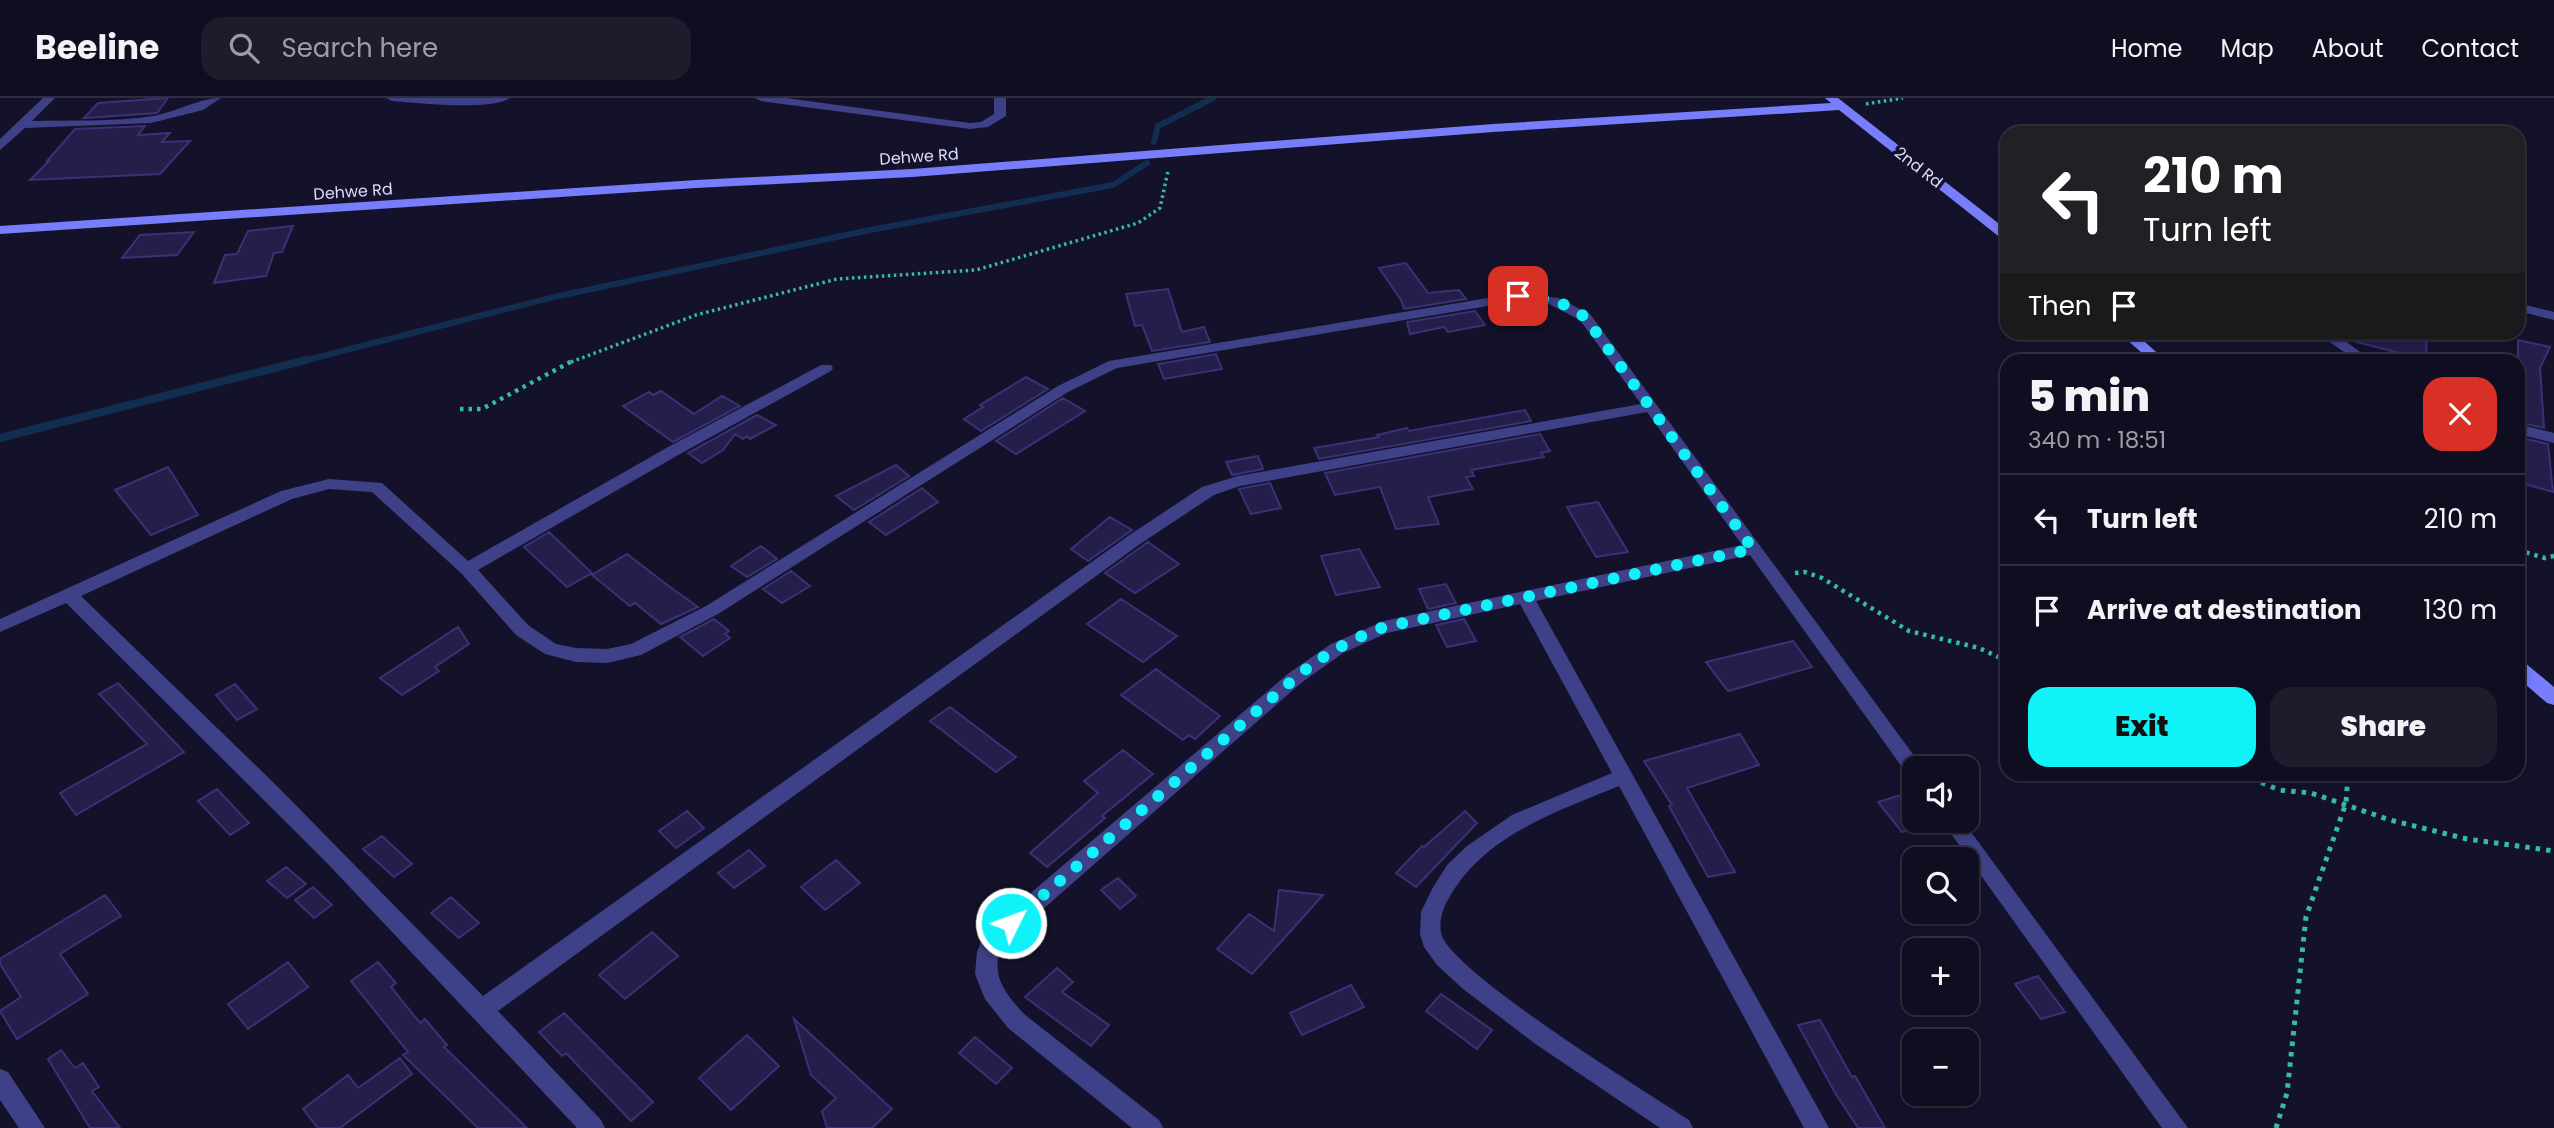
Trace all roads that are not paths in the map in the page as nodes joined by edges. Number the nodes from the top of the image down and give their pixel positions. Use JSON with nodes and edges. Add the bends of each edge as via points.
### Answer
{"nodes":[{"id":1,"x":50,"y":98,"type":"edge"},
{"id":2,"x":215,"y":98,"type":"edge"},
{"id":3,"x":392,"y":98,"type":"edge"},
{"id":4,"x":504,"y":98,"type":"edge"},
{"id":5,"x":761,"y":98,"type":"edge"},
{"id":6,"x":1000,"y":98,"type":"edge"},
{"id":7,"x":1835,"y":102,"type":"edge"},
{"id":8,"x":22,"y":125,"type":"junction"},
{"id":9,"x":0,"y":146,"type":"edge"},
{"id":10,"x":0,"y":230,"type":"edge"},
{"id":11,"x":2000,"y":231,"type":"edge"},
{"id":12,"x":2525,"y":309,"type":"edge"},
{"id":13,"x":2554,"y":316,"type":"edge"},
{"id":14,"x":2134,"y":340,"type":"edge"},
{"id":15,"x":2335,"y":340,"type":"edge"},
{"id":16,"x":2151,"y":354,"type":"edge"},
{"id":17,"x":2355,"y":354,"type":"edge"},
{"id":18,"x":826,"y":368,"type":"dead end"},
{"id":19,"x":1650,"y":407,"type":"junction"},
{"id":20,"x":2525,"y":431,"type":"edge"},
{"id":21,"x":2554,"y":438,"type":"edge"},
{"id":22,"x":1753,"y":549,"type":"junction"},
{"id":23,"x":467,"y":569,"type":"junction"},
{"id":24,"x":70,"y":596,"type":"junction"},
{"id":25,"x":1525,"y":597,"type":"junction"},
{"id":26,"x":0,"y":626,"type":"edge"},
{"id":27,"x":2525,"y":673,"type":"edge"},
{"id":28,"x":2554,"y":698,"type":"edge"},
{"id":29,"x":1905,"y":756,"type":"edge"},
{"id":30,"x":1622,"y":777,"type":"junction"},
{"id":31,"x":1961,"y":833,"type":"edge"},
{"id":32,"x":483,"y":1009,"type":"junction"},
{"id":33,"x":0,"y":1080,"type":"edge"},
{"id":34,"x":33,"y":1128,"type":"edge"},
{"id":35,"x":593,"y":1128,"type":"edge"},
{"id":36,"x":1151,"y":1128,"type":"edge"},
{"id":37,"x":1681,"y":1128,"type":"edge"},
{"id":38,"x":1817,"y":1128,"type":"edge"},
{"id":39,"x":2176,"y":1128,"type":"edge"}],
"edges":[{"from":1,"to":8,"type":"street"},
{"from":2,"to":8,"type":"street","via":[[174,117]]},
{"from":3,"to":4,"type":"street","via":[[468,102]]},
{"from":5,"to":6,"type":"street","via":[[970,126],[1000,116]]},
{"from":7,"to":10,"type":"street","name":"Dehwe Rd","via":[[912,173]]},
{"from":7,"to":11,"type":"street","name":"2nd Rd"},
{"from":8,"to":9,"type":"street"},
{"from":12,"to":13,"type":"street"},
{"from":14,"to":16,"type":"street"},
{"from":15,"to":17,"type":"street"},
{"from":18,"to":23,"type":"street"},
{"from":19,"to":22,"type":"street"},
{"from":19,"to":23,"type":"street","via":[[1585,317],[1567,304],[1518,296],[1137,359],[1087,374],[712,610],[635,650],[587,656],[551,649],[522,630]]},
{"from":19,"to":32,"type":"street","via":[[1238,481],[1208,491]]},
{"from":20,"to":21,"type":"street"},
{"from":22,"to":25,"type":"street"},
{"from":22,"to":29,"type":"street"},
{"from":23,"to":24,"type":"street","via":[[376,487],[329,484],[288,495]]},
{"from":24,"to":26,"type":"street"},
{"from":24,"to":32,"type":"street","via":[[247,767]]},
{"from":25,"to":30,"type":"street"},
{"from":25,"to":36,"type":"street","via":[[1384,627],[1322,655],[993,939],[984,959],[986,981],[999,1002],[1016,1021]]},
{"from":27,"to":28,"type":"street"},
{"from":30,"to":37,"type":"street","via":[[1508,825],[1471,855],[1447,882],[1430,913],[1432,942],[1456,970],[1499,1004]]},
{"from":30,"to":38,"type":"street"},
{"from":31,"to":39,"type":"street"},
{"from":32,"to":35,"type":"street"},
{"from":33,"to":34,"type":"street"}]}
